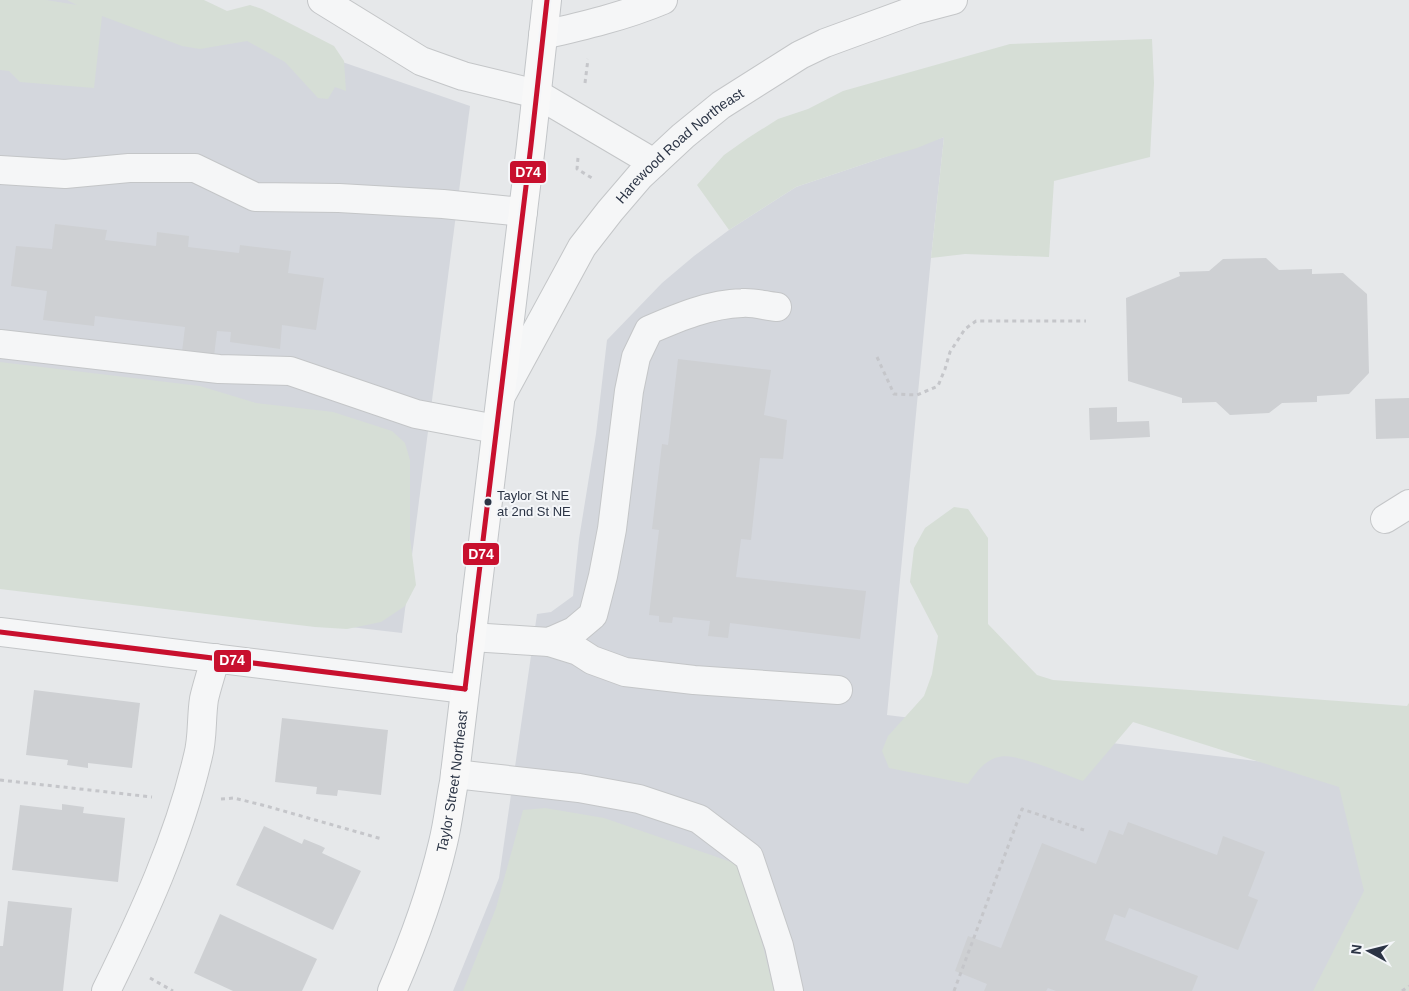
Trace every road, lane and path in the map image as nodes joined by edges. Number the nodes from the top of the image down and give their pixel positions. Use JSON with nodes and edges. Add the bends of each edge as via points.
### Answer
{"nodes":[{"id":1,"x":322,"y":0,"type":"edge"},
{"id":2,"x":547,"y":0,"type":"edge"},
{"id":3,"x":663,"y":0,"type":"edge"},
{"id":4,"x":953,"y":0,"type":"edge"},
{"id":5,"x":543,"y":35,"type":"junction"},
{"id":6,"x":589,"y":56,"type":"dead end"},
{"id":7,"x":584,"y":91,"type":"dead end"},
{"id":8,"x":537,"y":94,"type":"junction"},
{"id":9,"x":579,"y":150,"type":"dead end"},
{"id":10,"x":654,"y":163,"type":"junction"},
{"id":11,"x":0,"y":170,"type":"edge"},
{"id":12,"x":596,"y":180,"type":"dead end"},
{"id":13,"x":523,"y":212,"type":"junction"},
{"id":14,"x":777,"y":307,"type":"dead end"},
{"id":15,"x":1086,"y":321,"type":"dead end"},
{"id":16,"x":0,"y":344,"type":"edge"},
{"id":17,"x":877,"y":357,"type":"dead end"},
{"id":18,"x":500,"y":398,"type":"junction"},
{"id":19,"x":496,"y":429,"type":"junction"},
{"id":20,"x":1409,"y":504,"type":"edge"},
{"id":21,"x":1385,"y":518,"type":"dead end"},
{"id":22,"x":0,"y":632,"type":"edge"},
{"id":23,"x":471,"y":637,"type":"junction"},
{"id":24,"x":549,"y":642,"type":"junction"},
{"id":25,"x":215,"y":658,"type":"junction"},
{"id":26,"x":465,"y":689,"type":"junction"},
{"id":27,"x":838,"y":690,"type":"dead end"},
{"id":28,"x":455,"y":774,"type":"junction"},
{"id":29,"x":0,"y":780,"type":"edge"},
{"id":30,"x":187,"y":799,"type":"junction"},
{"id":31,"x":1084,"y":830,"type":"dead end"},
{"id":32,"x":382,"y":839,"type":"dead end"},
{"id":33,"x":1409,"y":986,"type":"edge"},
{"id":34,"x":106,"y":991,"type":"edge"},
{"id":35,"x":392,"y":991,"type":"edge"},
{"id":36,"x":789,"y":991,"type":"edge"},
{"id":37,"x":954,"y":991,"type":"edge"},
{"id":38,"x":1402,"y":991,"type":"edge"}],
"edges":[{"from":1,"to":8,"type":"street","via":[[422,61],[463,76]]},
{"from":2,"to":5,"type":"main road","name":"Taylor Street Northeast"},
{"from":3,"to":5,"type":"street","via":[[595,23]]},
{"from":4,"to":10,"type":"street","name":"Harewood Road Northeast","via":[[915,10],[800,55],[722,105]]},
{"from":5,"to":8,"type":"main road","name":"Taylor Street Northeast"},
{"from":6,"to":7,"type":"path"},
{"from":8,"to":10,"type":"street"},
{"from":8,"to":13,"type":"main road","name":"Taylor Street Northeast"},
{"from":9,"to":12,"type":"path","via":[[577,168]]},
{"from":10,"to":18,"type":"street","name":"Harewood Road Northeast","via":[[582,247]]},
{"from":11,"to":13,"type":"street","via":[[65,174],[129,168],[196,168],[255,197],[434,203]]},
{"from":13,"to":18,"type":"main road","name":"Taylor Street Northeast"},
{"from":14,"to":24,"type":"street","via":[[726,304],[689,313],[649,330],[636,358],[629,391],[612,529],[593,615],[574,631]]},
{"from":15,"to":17,"type":"path","via":[[976,321],[965,329],[950,352],[938,386],[917,395],[894,394]]},
{"from":16,"to":19,"type":"street","via":[[219,369],[290,371],[416,414]]},
{"from":18,"to":19,"type":"main road","name":"Taylor Street Northeast"},
{"from":19,"to":23,"type":"main road","name":"Taylor Street Northeast"},
{"from":20,"to":21,"type":"street"},
{"from":22,"to":25,"type":"street"},
{"from":23,"to":24,"type":"street"},
{"from":23,"to":26,"type":"main road","name":"Taylor Street Northeast"},
{"from":24,"to":27,"type":"street","via":[[625,672]]},
{"from":25,"to":26,"type":"street"},
{"from":25,"to":30,"type":"street","via":[[204,699],[199,754]]},
{"from":26,"to":28,"type":"main road","name":"Taylor Street Northeast"},
{"from":28,"to":35,"type":"main road","name":"Taylor Street Northeast","via":[[435,871],[422,915]]},
{"from":28,"to":36,"type":"street","via":[[579,788],[639,799],[699,819],[749,857],[779,946]]},
{"from":29,"to":30,"type":"path"},
{"from":30,"to":32,"type":"path","via":[[234,798]]},
{"from":30,"to":34,"type":"street","via":[[172,844]]},
{"from":31,"to":37,"type":"path","via":[[1022,809]]},
{"from":33,"to":38,"type":"path"}]}
